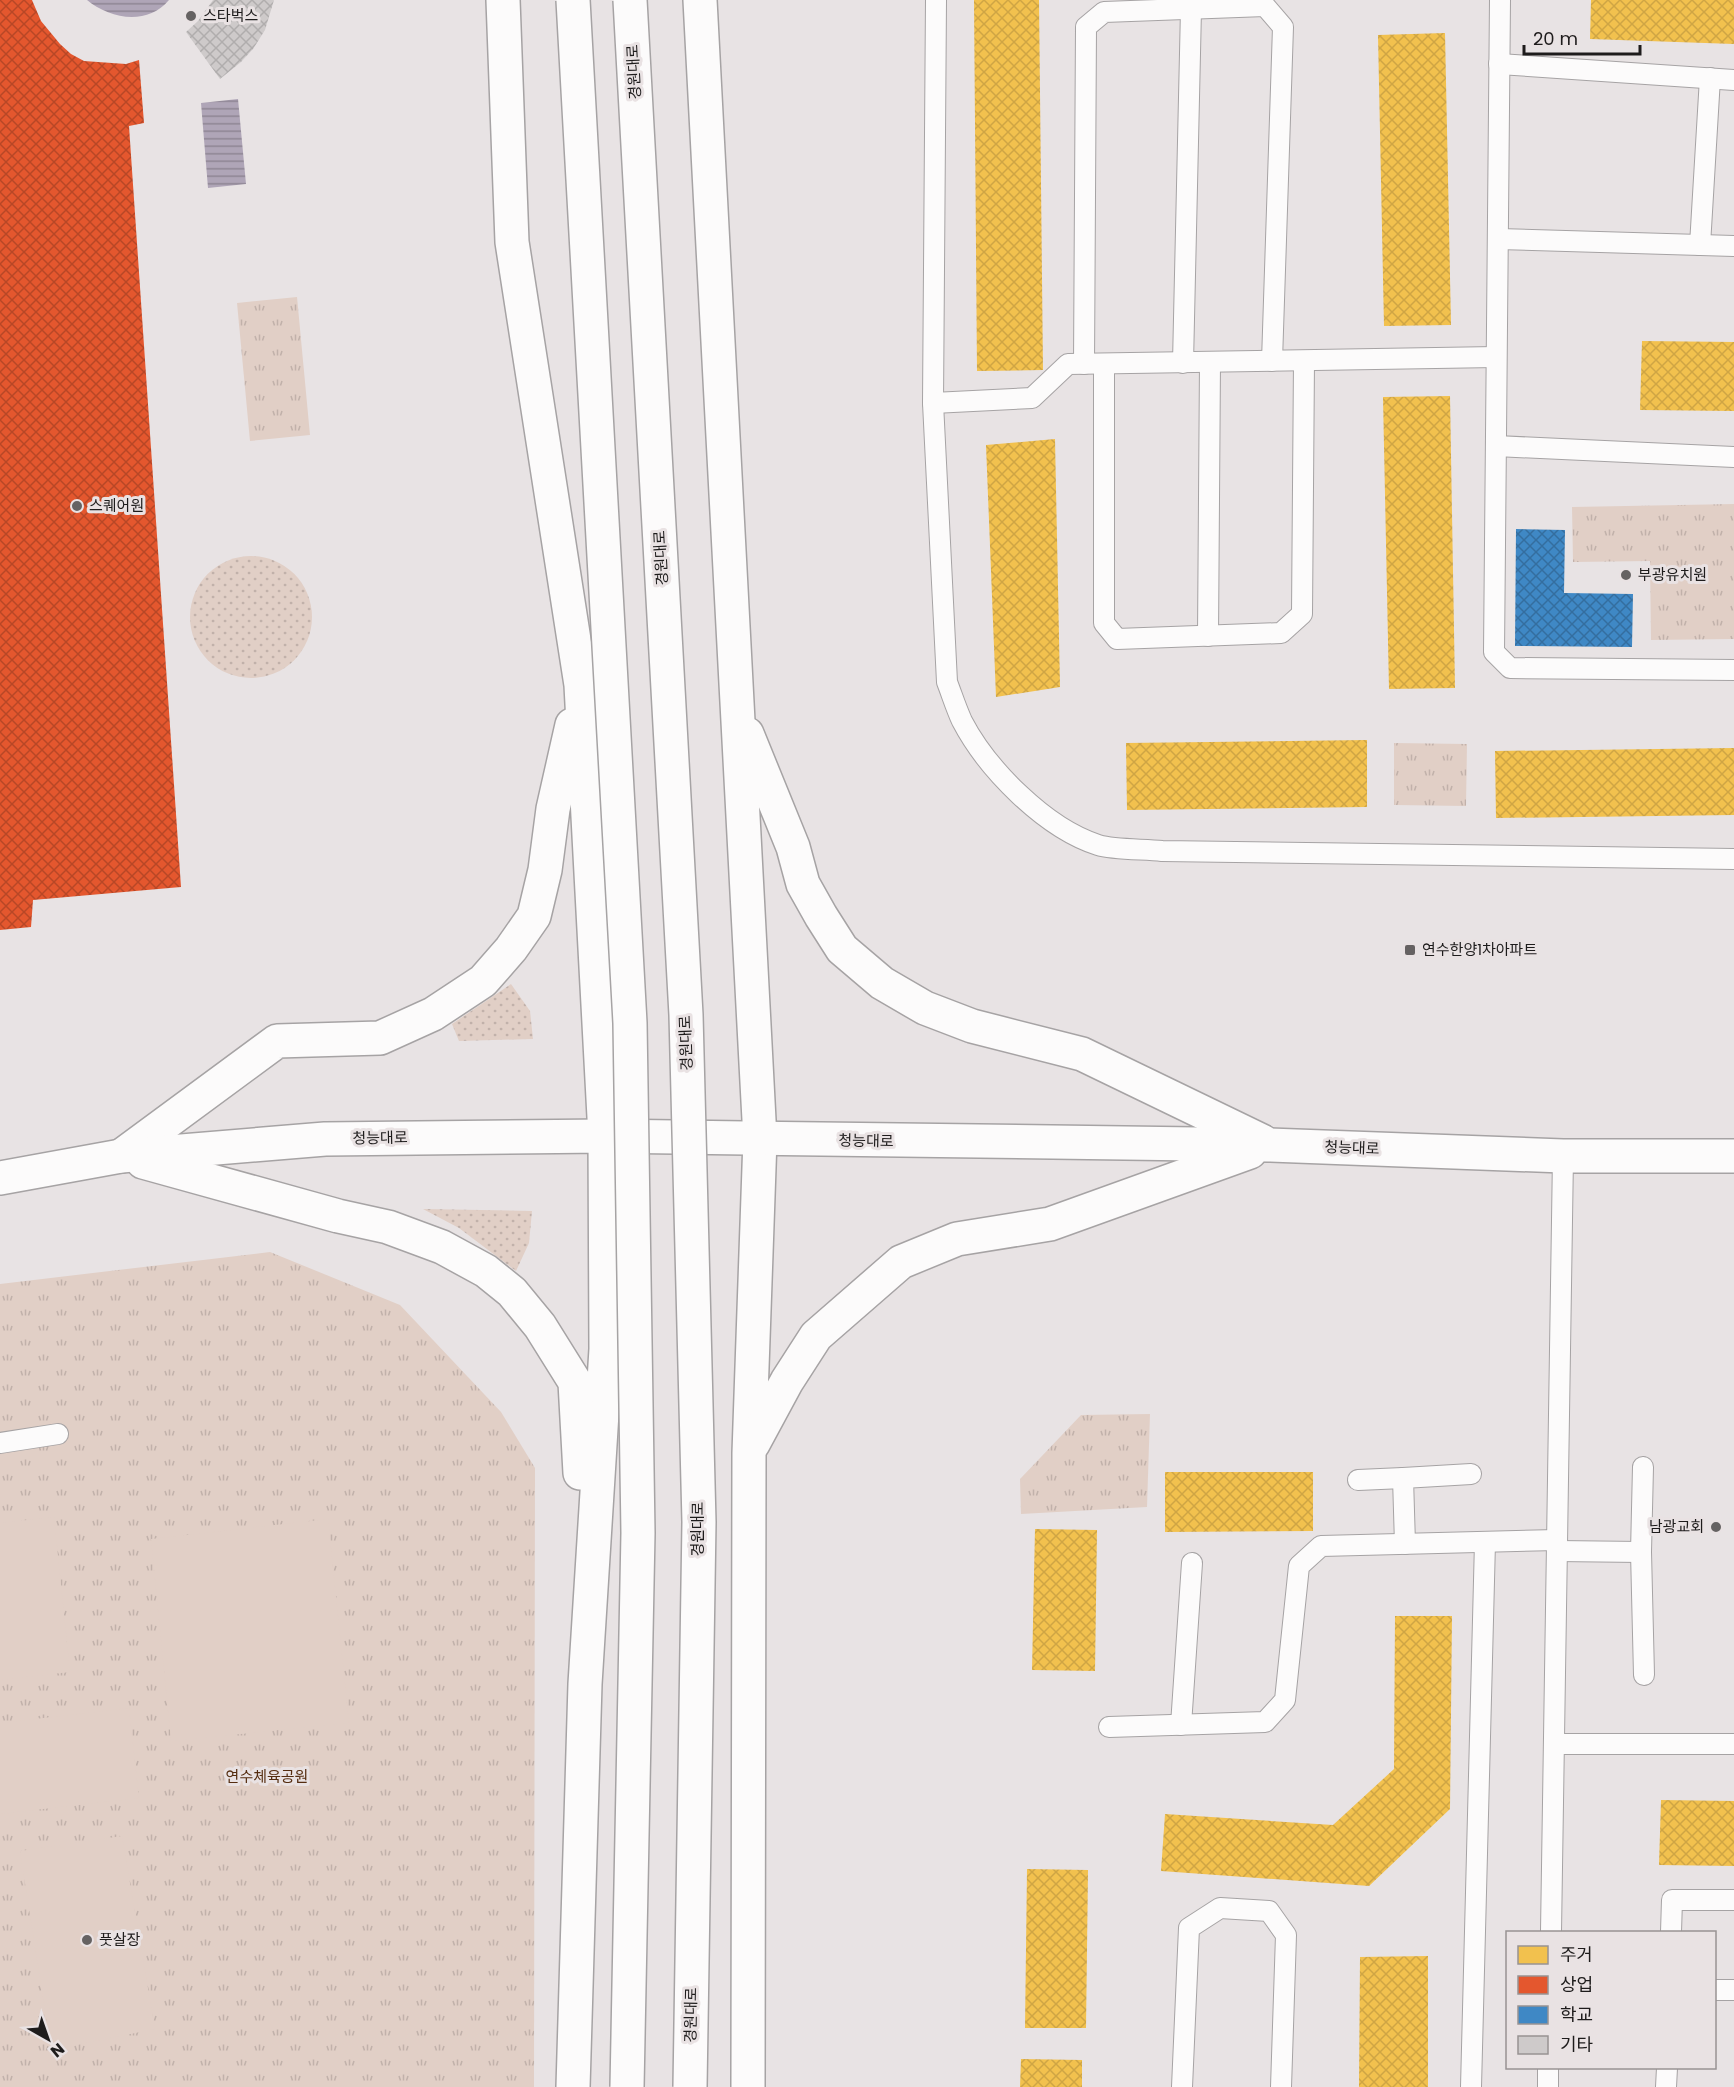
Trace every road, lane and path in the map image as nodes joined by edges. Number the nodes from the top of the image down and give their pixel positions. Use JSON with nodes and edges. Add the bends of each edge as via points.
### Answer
{"nodes":[{"id":1,"x":503,"y":0,"type":"edge"},
{"id":2,"x":573,"y":0,"type":"edge"},
{"id":3,"x":630,"y":0,"type":"edge"},
{"id":4,"x":700,"y":0,"type":"edge"},
{"id":5,"x":936,"y":0,"type":"edge"},
{"id":6,"x":1500,"y":0,"type":"edge"},
{"id":7,"x":1191,"y":9,"type":"junction"},
{"id":8,"x":1499,"y":64,"type":"junction"},
{"id":9,"x":1710,"y":78,"type":"junction"},
{"id":10,"x":1734,"y":80,"type":"edge"},
{"id":11,"x":1498,"y":239,"type":"junction"},
{"id":12,"x":1700,"y":245,"type":"junction"},
{"id":13,"x":1734,"y":246,"type":"edge"},
{"id":14,"x":1496,"y":357,"type":"junction"},
{"id":15,"x":1272,"y":361,"type":"junction"},
{"id":16,"x":1304,"y":361,"type":"junction"},
{"id":17,"x":1210,"y":362,"type":"junction"},
{"id":18,"x":1183,"y":363,"type":"junction"},
{"id":19,"x":1084,"y":364,"type":"junction"},
{"id":20,"x":1104,"y":364,"type":"junction"},
{"id":21,"x":933,"y":403,"type":"junction"},
{"id":22,"x":1496,"y":446,"type":"junction"},
{"id":23,"x":1734,"y":457,"type":"edge"},
{"id":24,"x":1208,"y":636,"type":"junction"},
{"id":25,"x":1734,"y":670,"type":"edge"},
{"id":26,"x":581,"y":685,"type":"junction"},
{"id":27,"x":738,"y":712,"type":"junction"},
{"id":28,"x":1734,"y":859,"type":"edge"},
{"id":29,"x":605,"y":1136,"type":"junction"},
{"id":30,"x":760,"y":1139,"type":"junction"},
{"id":31,"x":1269,"y":1145,"type":"junction"},
{"id":32,"x":121,"y":1156,"type":"junction"},
{"id":33,"x":1563,"y":1156,"type":"junction"},
{"id":34,"x":1734,"y":1156,"type":"edge"},
{"id":35,"x":0,"y":1178,"type":"edge"},
{"id":36,"x":58,"y":1434,"type":"dead end"},
{"id":37,"x":0,"y":1443,"type":"edge"},
{"id":38,"x":749,"y":1453,"type":"junction"},
{"id":39,"x":1643,"y":1467,"type":"dead end"},
{"id":40,"x":1471,"y":1474,"type":"dead end"},
{"id":41,"x":1403,"y":1478,"type":"junction"},
{"id":42,"x":1358,"y":1480,"type":"dead end"},
{"id":43,"x":1485,"y":1542,"type":"junction"},
{"id":44,"x":1406,"y":1544,"type":"junction"},
{"id":45,"x":1557,"y":1546,"type":"junction"},
{"id":46,"x":1641,"y":1552,"type":"junction"},
{"id":47,"x":1192,"y":1563,"type":"dead end"},
{"id":48,"x":1644,"y":1675,"type":"dead end"},
{"id":49,"x":585,"y":1683,"type":"junction"},
{"id":50,"x":1181,"y":1725,"type":"junction"},
{"id":51,"x":1109,"y":1726,"type":"dead end"},
{"id":52,"x":1554,"y":1744,"type":"junction"},
{"id":53,"x":1734,"y":1744,"type":"edge"},
{"id":54,"x":1734,"y":1900,"type":"edge"},
{"id":55,"x":1551,"y":1931,"type":"edge"},
{"id":56,"x":1671,"y":1931,"type":"edge"},
{"id":57,"x":1716,"y":1990,"type":"edge"},
{"id":58,"x":1734,"y":1990,"type":"edge"},
{"id":59,"x":1548,"y":2069,"type":"edge"},
{"id":60,"x":1667,"y":2069,"type":"edge"},
{"id":61,"x":573,"y":2087,"type":"edge"},
{"id":62,"x":627,"y":2087,"type":"edge"},
{"id":63,"x":690,"y":2087,"type":"edge"},
{"id":64,"x":748,"y":2087,"type":"edge"},
{"id":65,"x":1182,"y":2087,"type":"edge"},
{"id":66,"x":1281,"y":2087,"type":"edge"},
{"id":67,"x":1471,"y":2087,"type":"edge"},
{"id":68,"x":1548,"y":2087,"type":"edge"},
{"id":69,"x":1666,"y":2087,"type":"edge"}],
"edges":[{"from":1,"to":26,"type":"main road","via":[[512,242]]},
{"from":2,"to":62,"type":"main road","bridge":true,"via":[[630,1023],[638,1533]]},
{"from":3,"to":63,"type":"main road","name":"경원대로","bridge":true,"via":[[686,1015],[699,1522]]},
{"from":4,"to":27,"type":"main road"},
{"from":5,"to":21,"type":"lane"},
{"from":6,"to":8,"type":"lane"},
{"from":7,"to":15,"type":"lane","via":[[1265,6],[1283,27]]},
{"from":7,"to":18,"type":"lane"},
{"from":7,"to":19,"type":"lane","via":[[1104,12],[1086,27]]},
{"from":8,"to":9,"type":"lane"},
{"from":8,"to":11,"type":"lane"},
{"from":9,"to":10,"type":"lane"},
{"from":9,"to":12,"type":"lane"},
{"from":11,"to":12,"type":"lane"},
{"from":11,"to":14,"type":"lane"},
{"from":12,"to":13,"type":"lane"},
{"from":14,"to":16,"type":"lane"},
{"from":14,"to":22,"type":"lane"},
{"from":15,"to":16,"type":"lane"},
{"from":15,"to":17,"type":"lane"},
{"from":16,"to":24,"type":"lane","via":[[1302,614],[1281,633]]},
{"from":17,"to":18,"type":"lane"},
{"from":17,"to":24,"type":"lane"},
{"from":18,"to":20,"type":"lane"},
{"from":19,"to":20,"type":"lane"},
{"from":19,"to":21,"type":"lane","via":[[1068,364],[1032,398]]},
{"from":20,"to":24,"type":"lane","via":[[1104,623],[1117,639]]},
{"from":21,"to":28,"type":"lane","via":[[947,682],[962,720],[990,765],[1060,827],[1099,845],[1162,851]]},
{"from":22,"to":23,"type":"lane"},
{"from":22,"to":25,"type":"lane","via":[[1494,652],[1510,668]]},
{"from":26,"to":29,"type":"main road"},
{"from":26,"to":32,"type":"main road","via":[[534,916],[483,981],[433,1014],[380,1038],[277,1041]]},
{"from":27,"to":30,"type":"main road"},
{"from":27,"to":31,"type":"main road","via":[[816,908],[842,949],[882,983],[925,1008],[972,1026],[1082,1054]]},
{"from":29,"to":30,"type":"main road","name":"청능대로"},
{"from":29,"to":32,"type":"main road","name":"청능대로","via":[[325,1138]]},
{"from":29,"to":49,"type":"main road","via":[[606,1349]]},
{"from":30,"to":31,"type":"main road","name":"청능대로"},
{"from":30,"to":38,"type":"main road"},
{"from":31,"to":33,"type":"main road","name":"청능대로"},
{"from":31,"to":38,"type":"main road","via":[[1050,1224],[957,1239],[901,1262],[816,1336]]},
{"from":32,"to":35,"type":"main road","name":"청능대로"},
{"from":32,"to":49,"type":"main road","via":[[388,1227],[442,1247],[486,1271],[512,1292],[540,1326],[575,1382]]},
{"from":33,"to":34,"type":"main road","name":"청능대로"},
{"from":33,"to":45,"type":"lane"},
{"from":36,"to":37,"type":"lane"},
{"from":38,"to":64,"type":"main road"},
{"from":39,"to":46,"type":"lane"},
{"from":40,"to":41,"type":"lane"},
{"from":41,"to":42,"type":"lane"},
{"from":41,"to":44,"type":"lane"},
{"from":43,"to":44,"type":"lane"},
{"from":43,"to":45,"type":"lane"},
{"from":43,"to":67,"type":"lane"},
{"from":44,"to":50,"type":"lane","via":[[1321,1546],[1299,1566],[1285,1700],[1265,1722]]},
{"from":45,"to":46,"type":"lane"},
{"from":45,"to":52,"type":"lane"},
{"from":46,"to":48,"type":"lane"},
{"from":47,"to":50,"type":"lane"},
{"from":49,"to":61,"type":"main road"},
{"from":50,"to":51,"type":"lane"},
{"from":52,"to":53,"type":"lane"},
{"from":52,"to":55,"type":"lane"},
{"from":54,"to":56,"type":"lane","via":[[1672,1900]]},
{"from":57,"to":58,"type":"lane"},
{"from":59,"to":68,"type":"lane"},
{"from":60,"to":69,"type":"lane"},
{"from":65,"to":66,"type":"lane","via":[[1189,1928],[1220,1908],[1269,1911],[1286,1935]]}]}
